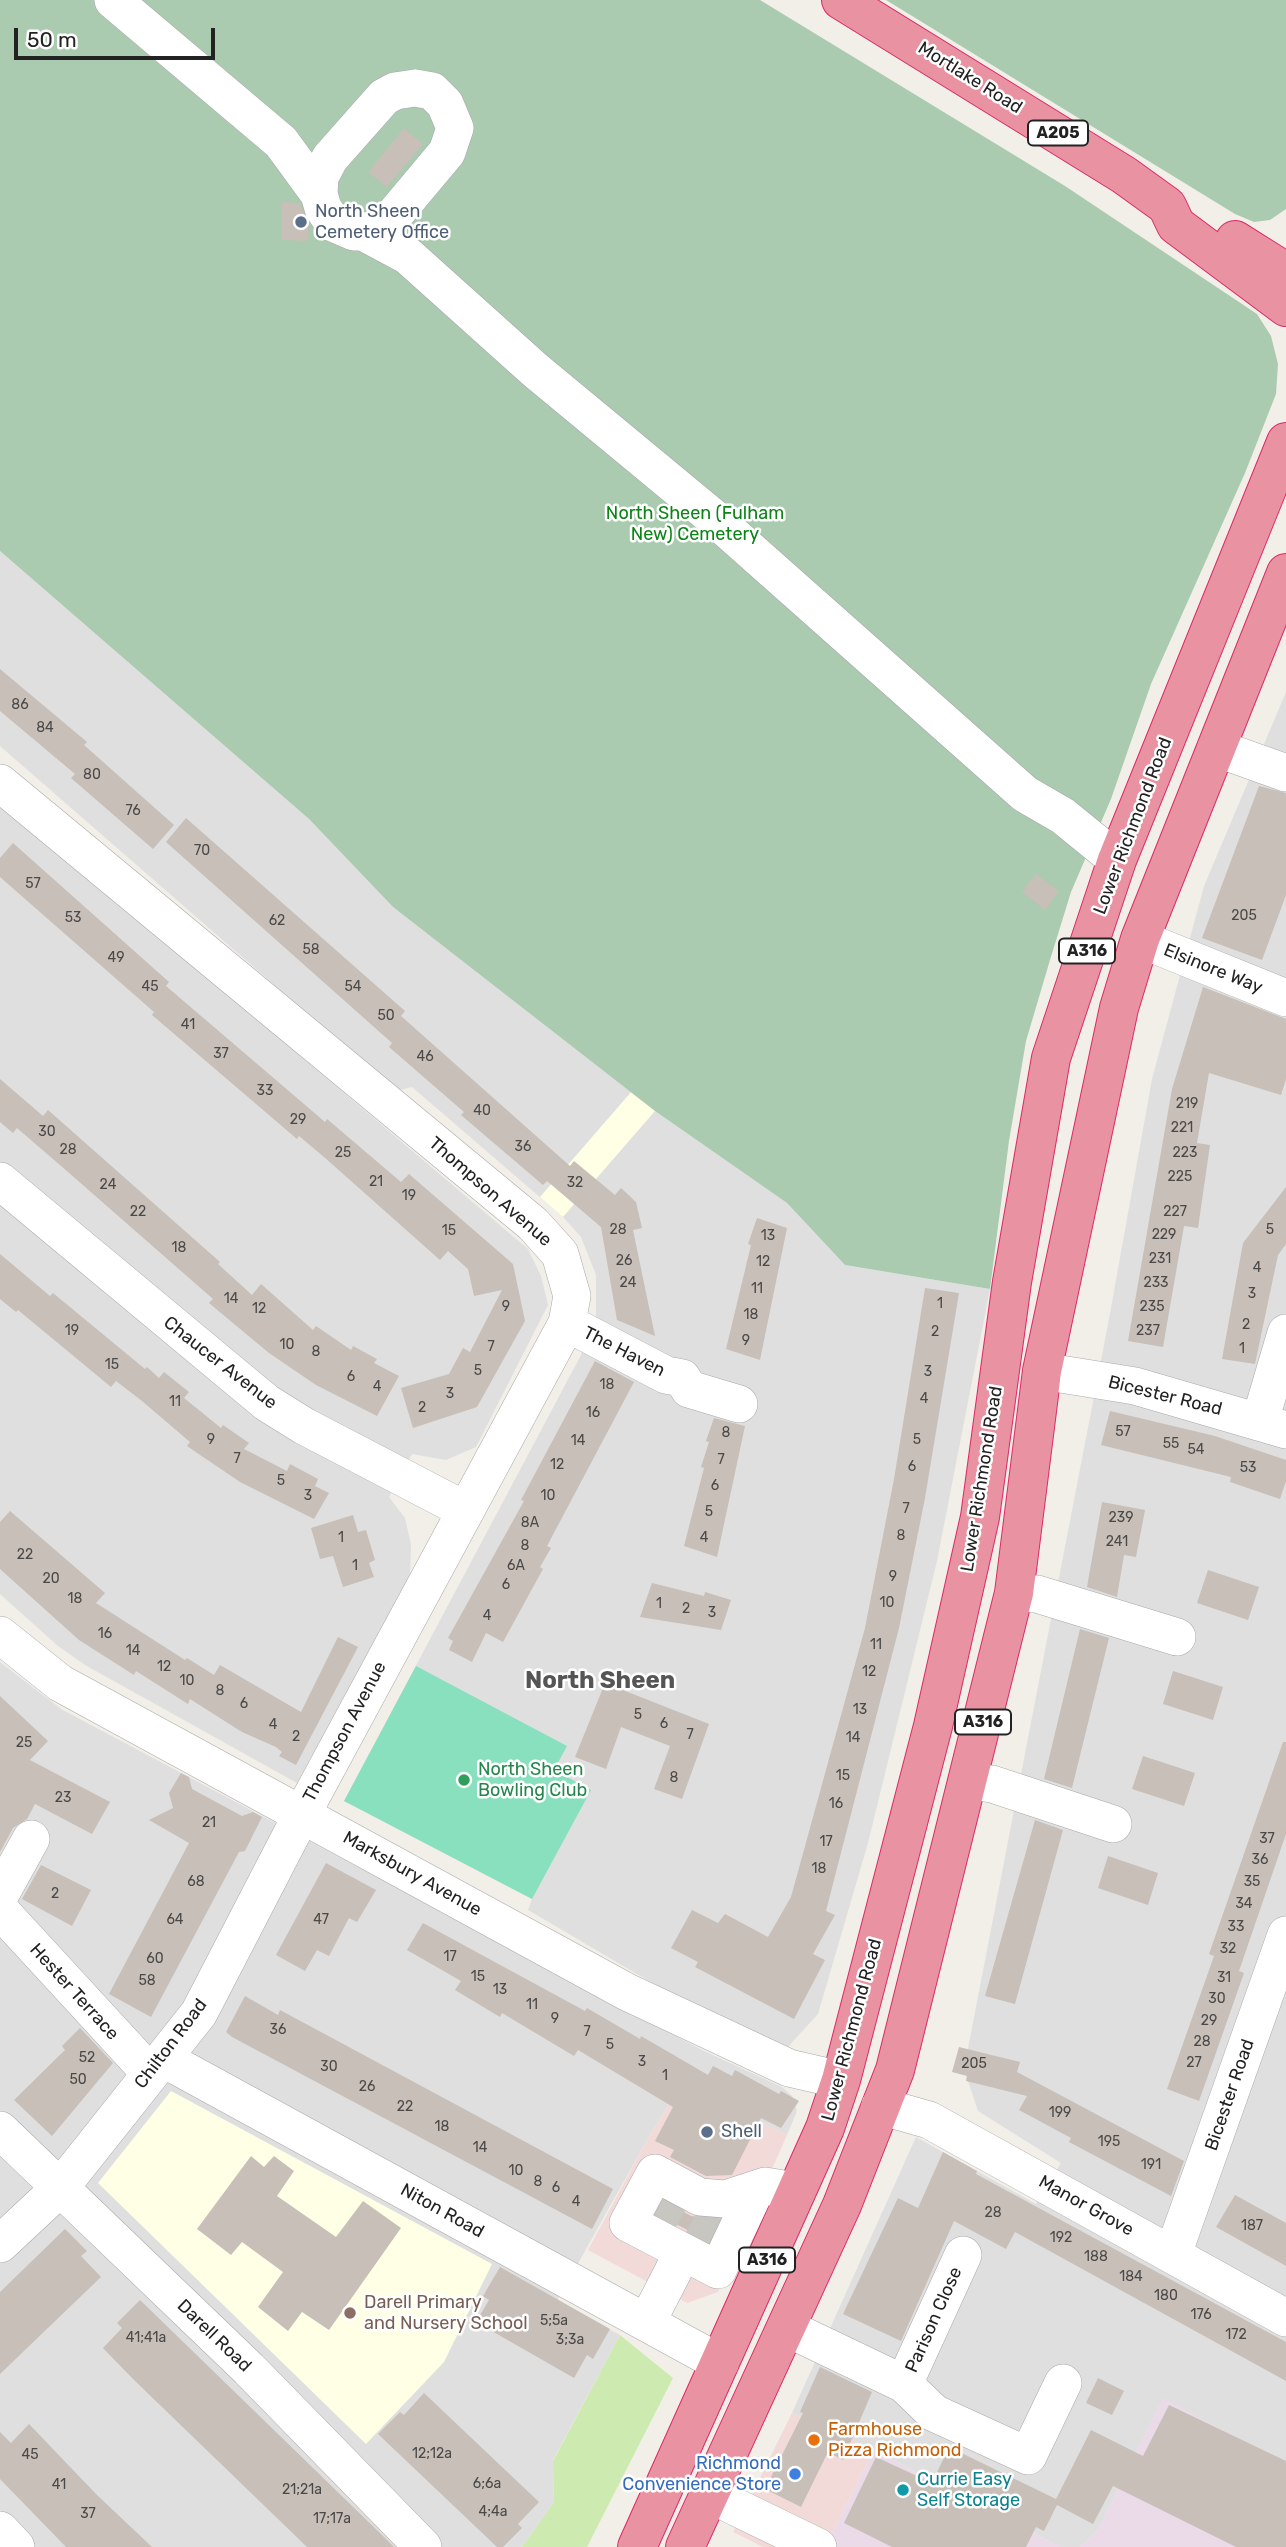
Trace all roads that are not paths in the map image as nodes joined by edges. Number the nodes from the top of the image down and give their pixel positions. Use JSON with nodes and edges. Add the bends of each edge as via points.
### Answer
{"nodes":[{"id":1,"x":113,"y":0,"type":"edge"},
{"id":2,"x":841,"y":0,"type":"edge"},
{"id":3,"x":319,"y":194,"type":"junction"},
{"id":4,"x":1167,"y":206,"type":"junction"},
{"id":5,"x":365,"y":233,"type":"junction"},
{"id":6,"x":1286,"y":272,"type":"edge"},
{"id":7,"x":1286,"y":307,"type":"edge"},
{"id":8,"x":1286,"y":442,"type":"edge"},
{"id":9,"x":1283,"y":591,"type":"edge"},
{"id":10,"x":1199,"y":655,"type":"junction"},
{"id":11,"x":1245,"y":673,"type":"junction"},
{"id":12,"x":1216,"y":748,"type":"junction"},
{"id":13,"x":1286,"y":773,"type":"edge"},
{"id":14,"x":0,"y":783,"type":"edge"},
{"id":15,"x":1117,"y":860,"type":"junction"},
{"id":16,"x":1165,"y":877,"type":"junction"},
{"id":17,"x":1140,"y":939,"type":"junction"},
{"id":18,"x":1286,"y":998,"type":"edge"},
{"id":19,"x":0,"y":1181,"type":"edge"},
{"id":20,"x":567,"y":1323,"type":"junction"},
{"id":21,"x":1286,"y":1333,"type":"edge"},
{"id":22,"x":1042,"y":1371,"type":"junction"},
{"id":23,"x":739,"y":1404,"type":"dead end"},
{"id":24,"x":1273,"y":1425,"type":"edge"},
{"id":25,"x":465,"y":1510,"type":"junction"},
{"id":26,"x":1014,"y":1593,"type":"junction"},
{"id":27,"x":0,"y":1635,"type":"edge"},
{"id":28,"x":1177,"y":1637,"type":"dead end"},
{"id":29,"x":969,"y":1781,"type":"junction"},
{"id":30,"x":302,"y":1814,"type":"junction"},
{"id":31,"x":1113,"y":1824,"type":"dead end"},
{"id":32,"x":31,"y":1839,"type":"dead end"},
{"id":33,"x":0,"y":1895,"type":"edge"},
{"id":34,"x":0,"y":1910,"type":"edge"},
{"id":35,"x":1286,"y":1935,"type":"edge"},
{"id":36,"x":157,"y":2066,"type":"junction"},
{"id":37,"x":841,"y":2080,"type":"junction"},
{"id":38,"x":880,"y":2106,"type":"junction"},
{"id":39,"x":0,"y":2130,"type":"edge"},
{"id":40,"x":60,"y":2188,"type":"junction"},
{"id":41,"x":796,"y":2191,"type":"junction"},
{"id":42,"x":706,"y":2197,"type":"junction"},
{"id":43,"x":676,"y":2242,"type":"junction"},
{"id":44,"x":0,"y":2244,"type":"edge"},
{"id":45,"x":1173,"y":2254,"type":"junction"},
{"id":46,"x":963,"y":2255,"type":"dead end"},
{"id":47,"x":1286,"y":2318,"type":"edge"},
{"id":48,"x":647,"y":2322,"type":"junction"},
{"id":49,"x":787,"y":2328,"type":"junction"},
{"id":50,"x":720,"y":2363,"type":"junction"},
{"id":51,"x":1063,"y":2383,"type":"dead end"},
{"id":52,"x":905,"y":2384,"type":"junction"},
{"id":53,"x":710,"y":2495,"type":"junction"},
{"id":54,"x":0,"y":2530,"type":"edge"},
{"id":55,"x":16,"y":2547,"type":"edge"},
{"id":56,"x":423,"y":2547,"type":"edge"},
{"id":57,"x":637,"y":2547,"type":"edge"},
{"id":58,"x":685,"y":2547,"type":"edge"},
{"id":59,"x":818,"y":2547,"type":"edge"}],
"edges":[{"from":1,"to":3,"type":"street","via":[[281,142]]},
{"from":2,"to":4,"type":"highway","name":"Mortlake Road","number":"A205"},
{"from":3,"to":5,"type":"street","via":[[334,223]]},
{"from":3,"to":5,"type":"street","via":[[320,177],[330,158],[384,97],[415,88],[432,91],[445,104],[455,128],[447,152],[390,220]]},
{"from":4,"to":6,"type":"highway","name":"Mortlake Road","number":"A205","via":[[1188,207]]},
{"from":4,"to":7,"type":"highway","name":"Mortlake Road","number":"A205","via":[[1175,225]]},
{"from":5,"to":15,"type":"street","via":[[408,256],[535,370],[715,519],[1025,794],[1063,816]]},
{"from":8,"to":10,"type":"highway","name":"Lower Richmond Road","number":"A316"},
{"from":9,"to":11,"type":"highway","number":"A316"},
{"from":10,"to":11,"type":"highway"},
{"from":10,"to":15,"type":"highway","name":"Lower Richmond Road","number":"A316"},
{"from":11,"to":12,"type":"highway","number":"A316"},
{"from":12,"to":13,"type":"street"},
{"from":12,"to":16,"type":"highway","number":"A316"},
{"from":14,"to":20,"type":"street","name":"Thompson Avenue","via":[[533,1224],[560,1254],[569,1278],[572,1296]]},
{"from":15,"to":16,"type":"highway"},
{"from":15,"to":37,"type":"highway","name":"Lower Richmond Road","number":"A316","via":[[1051,1058],[1012,1282],[980,1517],[933,1726]]},
{"from":16,"to":17,"type":"highway","number":"A316"},
{"from":17,"to":18,"type":"street","name":"Elsinore Way"},
{"from":17,"to":22,"type":"highway","number":"A316","via":[[1091,1130]]},
{"from":19,"to":25,"type":"street","name":"Chaucer Avenue","via":[[267,1403]]},
{"from":20,"to":23,"type":"street","name":"The Haven","via":[[666,1375],[682,1378],[690,1389]]},
{"from":20,"to":25,"type":"street","name":"Thompson Avenue"},
{"from":21,"to":24,"type":"street"},
{"from":22,"to":24,"type":"street","name":"Bicester Road","via":[[1135,1386]]},
{"from":22,"to":26,"type":"highway","number":"A316"},
{"from":25,"to":30,"type":"street","name":"Thompson Avenue"},
{"from":26,"to":28,"type":"street","via":[[1037,1594]]},
{"from":26,"to":29,"type":"highway","number":"A316"},
{"from":27,"to":30,"type":"street","name":"Marksbury Avenue","via":[[60,1683]]},
{"from":29,"to":31,"type":"street","via":[[992,1784]]},
{"from":29,"to":38,"type":"highway","number":"A316","via":[[895,2070]]},
{"from":30,"to":36,"type":"street","name":"Chilton Road","via":[[199,2013]]},
{"from":30,"to":37,"type":"street","name":"Marksbury Avenue","via":[[627,1992],[789,2068]]},
{"from":32,"to":33,"type":"street"},
{"from":34,"to":36,"type":"street","name":"Hester Terrace"},
{"from":35,"to":45,"type":"street","name":"Bicester Road"},
{"from":36,"to":40,"type":"street","name":"Chilton Road"},
{"from":36,"to":48,"type":"street","name":"Niton Road"},
{"from":37,"to":41,"type":"highway","name":"Lower Richmond Road","number":"A316"},
{"from":38,"to":45,"type":"street","name":"Manor Grove","via":[[929,2120]]},
{"from":38,"to":49,"type":"highway","number":"A316"},
{"from":39,"to":40,"type":"street","name":"Darell Road"},
{"from":40,"to":44,"type":"street","name":"Chilton Road"},
{"from":40,"to":56,"type":"street","name":"Darell Road","via":[[249,2369]]},
{"from":41,"to":42,"type":"street","via":[[765,2186]]},
{"from":41,"to":50,"type":"highway","name":"Lower Richmond Road","number":"A316"},
{"from":42,"to":43,"type":"street","via":[[718,2270]]},
{"from":42,"to":43,"type":"street","via":[[654,2173],[628,2223]]},
{"from":43,"to":48,"type":"street"},
{"from":45,"to":47,"type":"street","name":"Manor Grove"},
{"from":46,"to":52,"type":"street","name":"Parison Close"},
{"from":48,"to":50,"type":"street","name":"Niton Road"},
{"from":49,"to":52,"type":"street","name":"Parison Close"},
{"from":49,"to":53,"type":"highway","number":"A316"},
{"from":50,"to":57,"type":"highway","name":"Lower Richmond Road","number":"A316"},
{"from":51,"to":52,"type":"street","name":"Parison Close","via":[[1028,2456],[934,2413]]},
{"from":53,"to":58,"type":"highway","number":"A316"},
{"from":53,"to":59,"type":"street"},
{"from":54,"to":55,"type":"street"}]}
